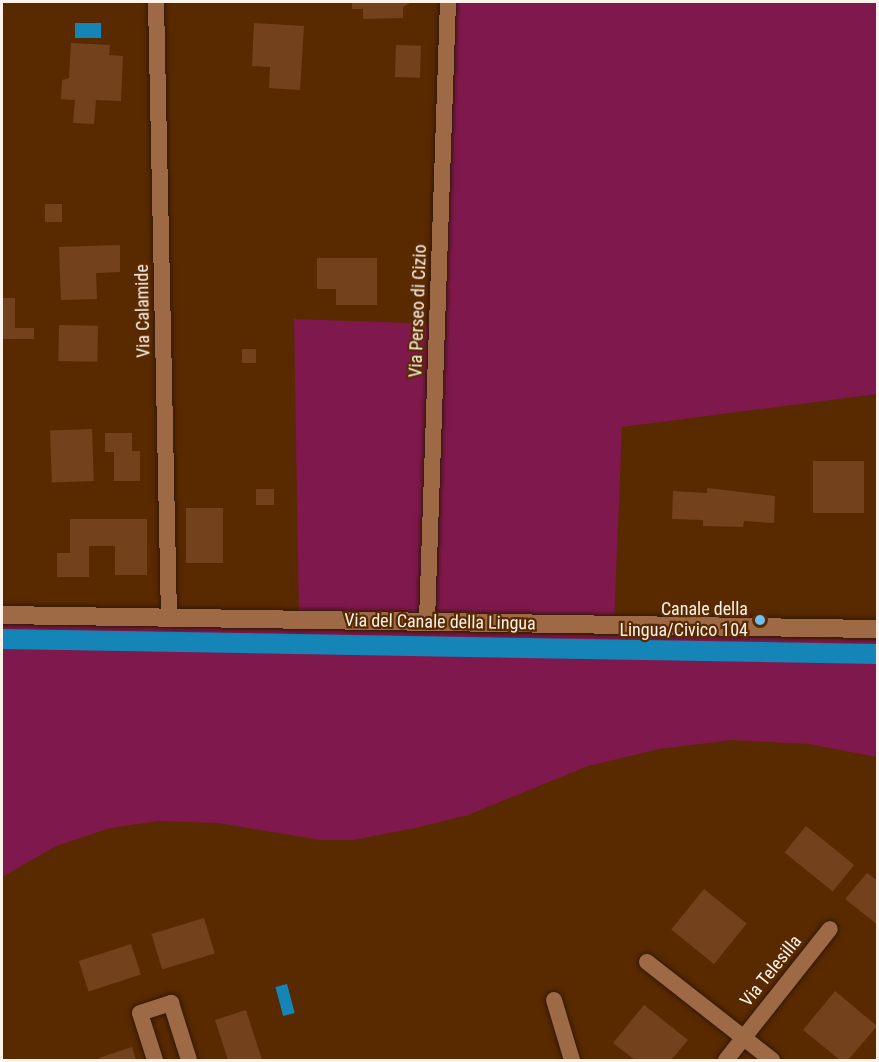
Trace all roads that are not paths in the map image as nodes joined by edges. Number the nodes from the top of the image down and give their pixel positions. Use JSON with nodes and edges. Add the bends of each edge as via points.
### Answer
{"nodes":[{"id":1,"x":156,"y":2,"type":"edge"},
{"id":2,"x":448,"y":2,"type":"edge"},
{"id":3,"x":2,"y":615,"type":"edge"},
{"id":4,"x":170,"y":619,"type":"junction"},
{"id":5,"x":427,"y":621,"type":"junction"},
{"id":6,"x":878,"y":629,"type":"edge"},
{"id":7,"x":830,"y":929,"type":"dead end"},
{"id":8,"x":647,"y":962,"type":"dead end"},
{"id":9,"x":554,"y":1000,"type":"dead end"},
{"id":10,"x":743,"y":1038,"type":"junction"},
{"id":11,"x":155,"y":1060,"type":"edge"},
{"id":12,"x":189,"y":1060,"type":"edge"},
{"id":13,"x":572,"y":1060,"type":"edge"},
{"id":14,"x":726,"y":1060,"type":"edge"},
{"id":15,"x":772,"y":1060,"type":"edge"}],
"edges":[{"from":1,"to":4,"type":"street","name":"Via Calamide"},
{"from":2,"to":5,"type":"street","name":"Via Perseo di Cizio"},
{"from":3,"to":4,"type":"street","name":"Via del Canale della Lingua"},
{"from":4,"to":5,"type":"street","name":"Via del Canale della Lingua"},
{"from":5,"to":6,"type":"street","name":"Via del Canale della Lingua"},
{"from":7,"to":10,"type":"street","name":"Via Telesilla"},
{"from":8,"to":10,"type":"street","name":"Via Telesilla"},
{"from":9,"to":13,"type":"street"},
{"from":10,"to":14,"type":"street","name":"Via Telesilla"},
{"from":10,"to":15,"type":"street","name":"Via Telesilla"},
{"from":11,"to":12,"type":"street","via":[[140,1013],[171,1003]]}]}
